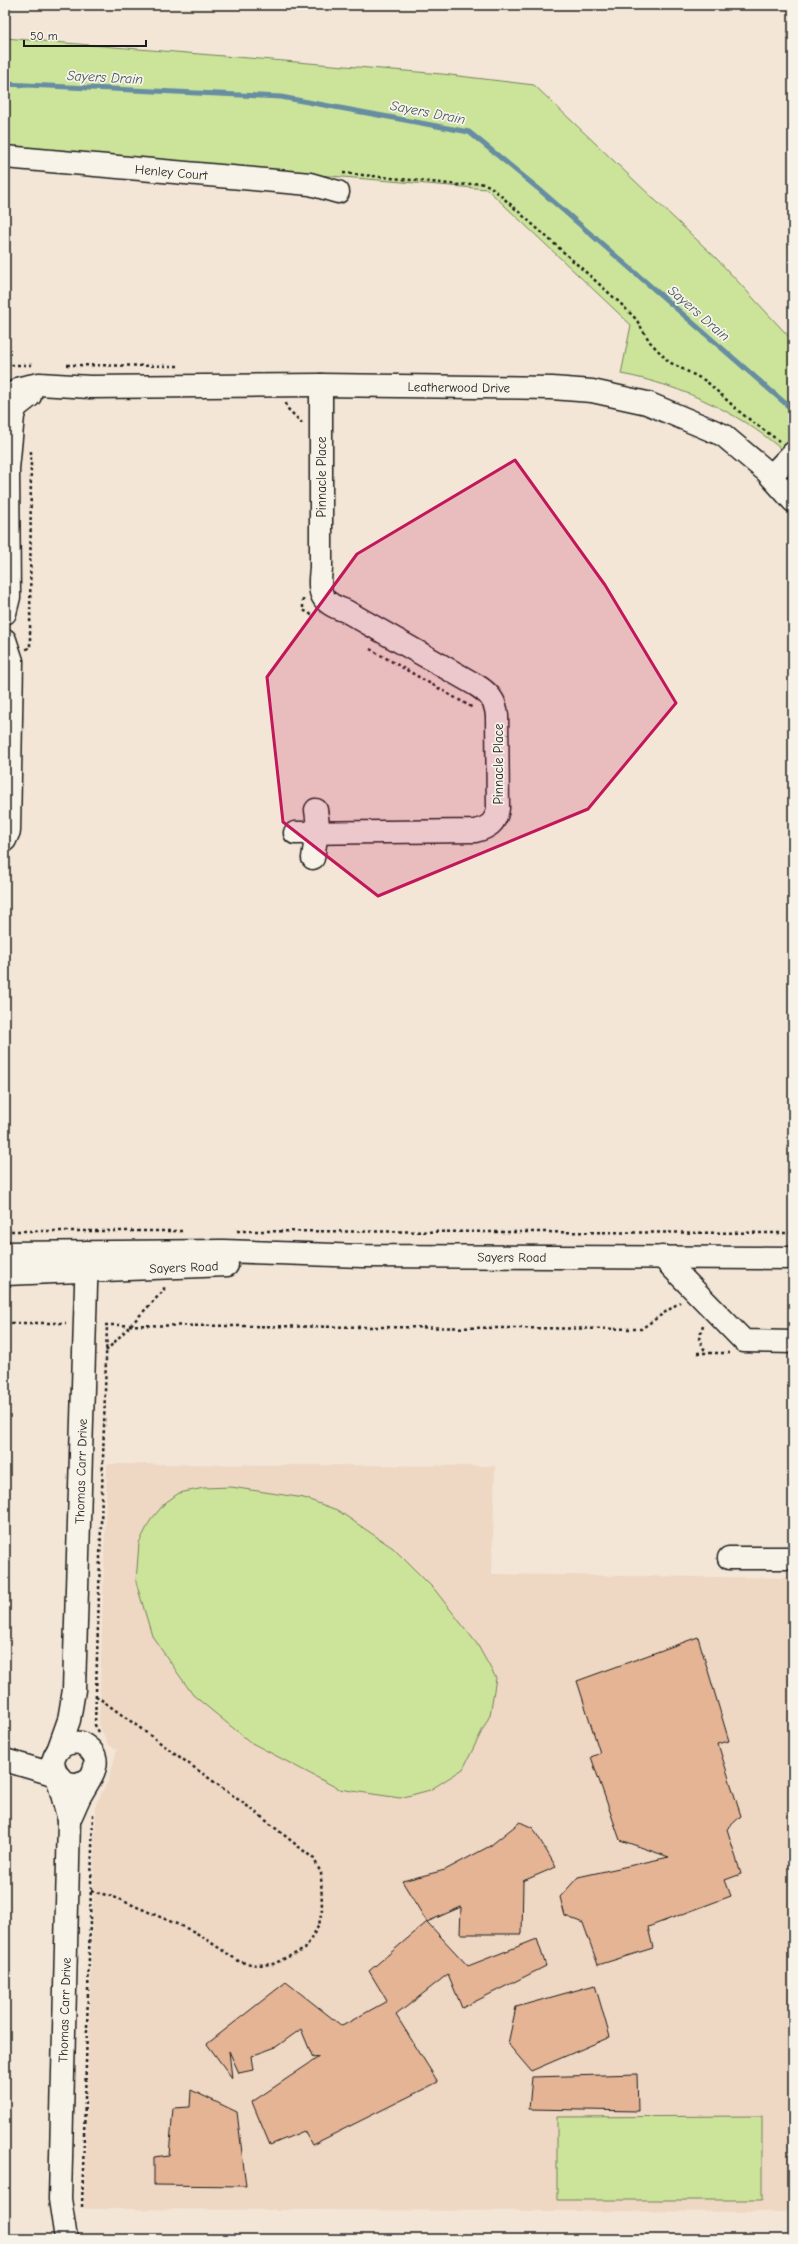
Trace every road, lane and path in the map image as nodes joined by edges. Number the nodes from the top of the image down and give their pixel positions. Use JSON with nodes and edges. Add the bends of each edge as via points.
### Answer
{"nodes":[{"id":1,"x":5,"y":157,"type":"edge"},
{"id":2,"x":338,"y":182,"type":"joint"},
{"id":3,"x":320,"y":385,"type":"junction"},
{"id":4,"x":285,"y":386,"type":"junction"},
{"id":5,"x":90,"y":387,"type":"junction"},
{"id":6,"x":8,"y":403,"type":"edge"},
{"id":7,"x":304,"y":424,"type":"dead end"},
{"id":8,"x":30,"y":443,"type":"dead end"},
{"id":9,"x":5,"y":447,"type":"edge"},
{"id":10,"x":792,"y":454,"type":"edge"},
{"id":11,"x":8,"y":468,"type":"junction"},
{"id":12,"x":771,"y":476,"type":"junction"},
{"id":13,"x":793,"y":501,"type":"edge"},
{"id":14,"x":303,"y":594,"type":"dead end"},
{"id":15,"x":5,"y":613,"type":"edge"},
{"id":16,"x":316,"y":618,"type":"dead end"},
{"id":17,"x":7,"y":645,"type":"edge"},
{"id":18,"x":364,"y":645,"type":"dead end"},
{"id":19,"x":479,"y":712,"type":"dead end"},
{"id":20,"x":316,"y":810,"type":"dead end"},
{"id":21,"x":295,"y":832,"type":"dead end"},
{"id":22,"x":317,"y":833,"type":"junction"},
{"id":23,"x":5,"y":840,"type":"edge"},
{"id":24,"x":313,"y":858,"type":"dead end"},
{"id":25,"x":5,"y":1231,"type":"edge"},
{"id":26,"x":190,"y":1231,"type":"dead end"},
{"id":27,"x":230,"y":1231,"type":"dead end"},
{"id":28,"x":793,"y":1233,"type":"edge"},
{"id":29,"x":150,"y":1241,"type":"junction"},
{"id":30,"x":5,"y":1253,"type":"edge"},
{"id":31,"x":362,"y":1256,"type":"junction"},
{"id":32,"x":662,"y":1257,"type":"junction"},
{"id":33,"x":793,"y":1258,"type":"edge"},
{"id":34,"x":87,"y":1261,"type":"junction"},
{"id":35,"x":165,"y":1268,"type":"junction"},
{"id":36,"x":5,"y":1274,"type":"edge"},
{"id":37,"x":682,"y":1301,"type":"dead end"},
{"id":38,"x":703,"y":1323,"type":"dead end"},
{"id":39,"x":131,"y":1325,"type":"junction"},
{"id":40,"x":793,"y":1342,"type":"edge"},
{"id":41,"x":106,"y":1351,"type":"dead end"},
{"id":42,"x":706,"y":1353,"type":"dead end"},
{"id":43,"x":729,"y":1558,"type":"dead end"},
{"id":44,"x":793,"y":1558,"type":"edge"},
{"id":45,"x":74,"y":1690,"type":"junction"},
{"id":46,"x":96,"y":1696,"type":"dead end"},
{"id":47,"x":88,"y":1747,"type":"junction"},
{"id":48,"x":59,"y":1749,"type":"junction"},
{"id":49,"x":5,"y":1758,"type":"edge"},
{"id":50,"x":57,"y":1776,"type":"junction"},
{"id":51,"x":90,"y":1778,"type":"junction"},
{"id":52,"x":69,"y":1820,"type":"junction"},
{"id":53,"x":91,"y":1890,"type":"dead end"},
{"id":54,"x":60,"y":2199,"type":"junction"},
{"id":55,"x":50,"y":2239,"type":"edge"},
{"id":56,"x":66,"y":2239,"type":"edge"}],
"edges":[{"from":1,"to":2,"type":"street","name":"Henley Court","via":[[310,184]]},
{"from":2,"to":10,"type":"path","via":[[490,186],[619,302],[636,319],[650,342],[669,362],[706,381],[742,414],[778,439]]},
{"from":3,"to":4,"type":"street","name":"Leatherwood Drive"},
{"from":3,"to":12,"type":"street","name":"Leatherwood Drive","via":[[552,388],[592,391],[647,403],[723,435]]},
{"from":3,"to":22,"type":"street","name":"Pinnacle Place","via":[[321,568],[329,594],[346,612],[476,685],[490,696],[496,705],[498,716],[498,812],[490,826],[475,832]]},
{"from":4,"to":5,"type":"street","name":"Leatherwood Drive"},
{"from":4,"to":7,"type":"path","via":[[287,408]]},
{"from":5,"to":6,"type":"street","name":"Leatherwood Drive","via":[[36,394]]},
{"from":5,"to":6,"type":"street","name":"Leatherwood Drive","via":[[53,384],[31,375]]},
{"from":6,"to":11,"type":"street","via":[[13,413]]},
{"from":8,"to":17,"type":"path","via":[[30,648]]},
{"from":9,"to":11,"type":"street"},
{"from":10,"to":12,"type":"street"},
{"from":11,"to":15,"type":"street","via":[[9,597]]},
{"from":12,"to":13,"type":"street","name":"Leatherwood Drive"},
{"from":14,"to":16,"type":"path","via":[[303,610]]},
{"from":17,"to":23,"type":"street","via":[[12,661],[9,831]]},
{"from":18,"to":19,"type":"path"},
{"from":20,"to":22,"type":"street"},
{"from":21,"to":22,"type":"street","name":"Pinnacle Place"},
{"from":22,"to":24,"type":"street"},
{"from":25,"to":29,"type":"path"},
{"from":26,"to":29,"type":"path"},
{"from":27,"to":28,"type":"path"},
{"from":29,"to":31,"type":"street","name":"Sayers Road"},
{"from":29,"to":34,"type":"street","name":"Sayers Road"},
{"from":30,"to":34,"type":"street","name":"Sayers Road"},
{"from":31,"to":32,"type":"street","name":"Sayers Road"},
{"from":31,"to":35,"type":"street","name":"Sayers Road"},
{"from":32,"to":33,"type":"street","name":"Sayers Road"},
{"from":32,"to":40,"type":"street","via":[[744,1341]]},
{"from":34,"to":35,"type":"street","name":"Sayers Road"},
{"from":34,"to":36,"type":"street","name":"Sayers Road"},
{"from":34,"to":45,"type":"street","name":"Thomas Carr Drive"},
{"from":35,"to":39,"type":"path","via":[[164,1290]]},
{"from":37,"to":39,"type":"path","via":[[641,1329]]},
{"from":38,"to":42,"type":"path","via":[[699,1340]]},
{"from":39,"to":41,"type":"path"},
{"from":43,"to":44,"type":"street"},
{"from":45,"to":47,"type":"street","name":"Thomas Carr Drive"},
{"from":45,"to":48,"type":"street","name":"Thomas Carr Drive"},
{"from":46,"to":53,"type":"path","via":[[254,1811],[314,1859],[321,1873],[322,1909],[319,1925],[306,1949],[273,1964],[257,1965],[240,1962],[195,1932],[114,1897]]},
{"from":47,"to":48,"type":"street","via":[[74,1742]]},
{"from":47,"to":51,"type":"street","via":[[96,1763]]},
{"from":48,"to":49,"type":"street"},
{"from":48,"to":50,"type":"street","via":[[53,1761]]},
{"from":49,"to":50,"type":"street"},
{"from":50,"to":51,"type":"street","via":[[72,1785],[84,1783]]},
{"from":50,"to":52,"type":"street","name":"Thomas Carr Drive"},
{"from":51,"to":52,"type":"street","name":"Thomas Carr Drive"},
{"from":52,"to":54,"type":"street","name":"Thomas Carr Drive"},
{"from":54,"to":55,"type":"street","name":"Thomas Carr Drive"},
{"from":54,"to":56,"type":"street","name":"Thomas Carr Drive"}]}
